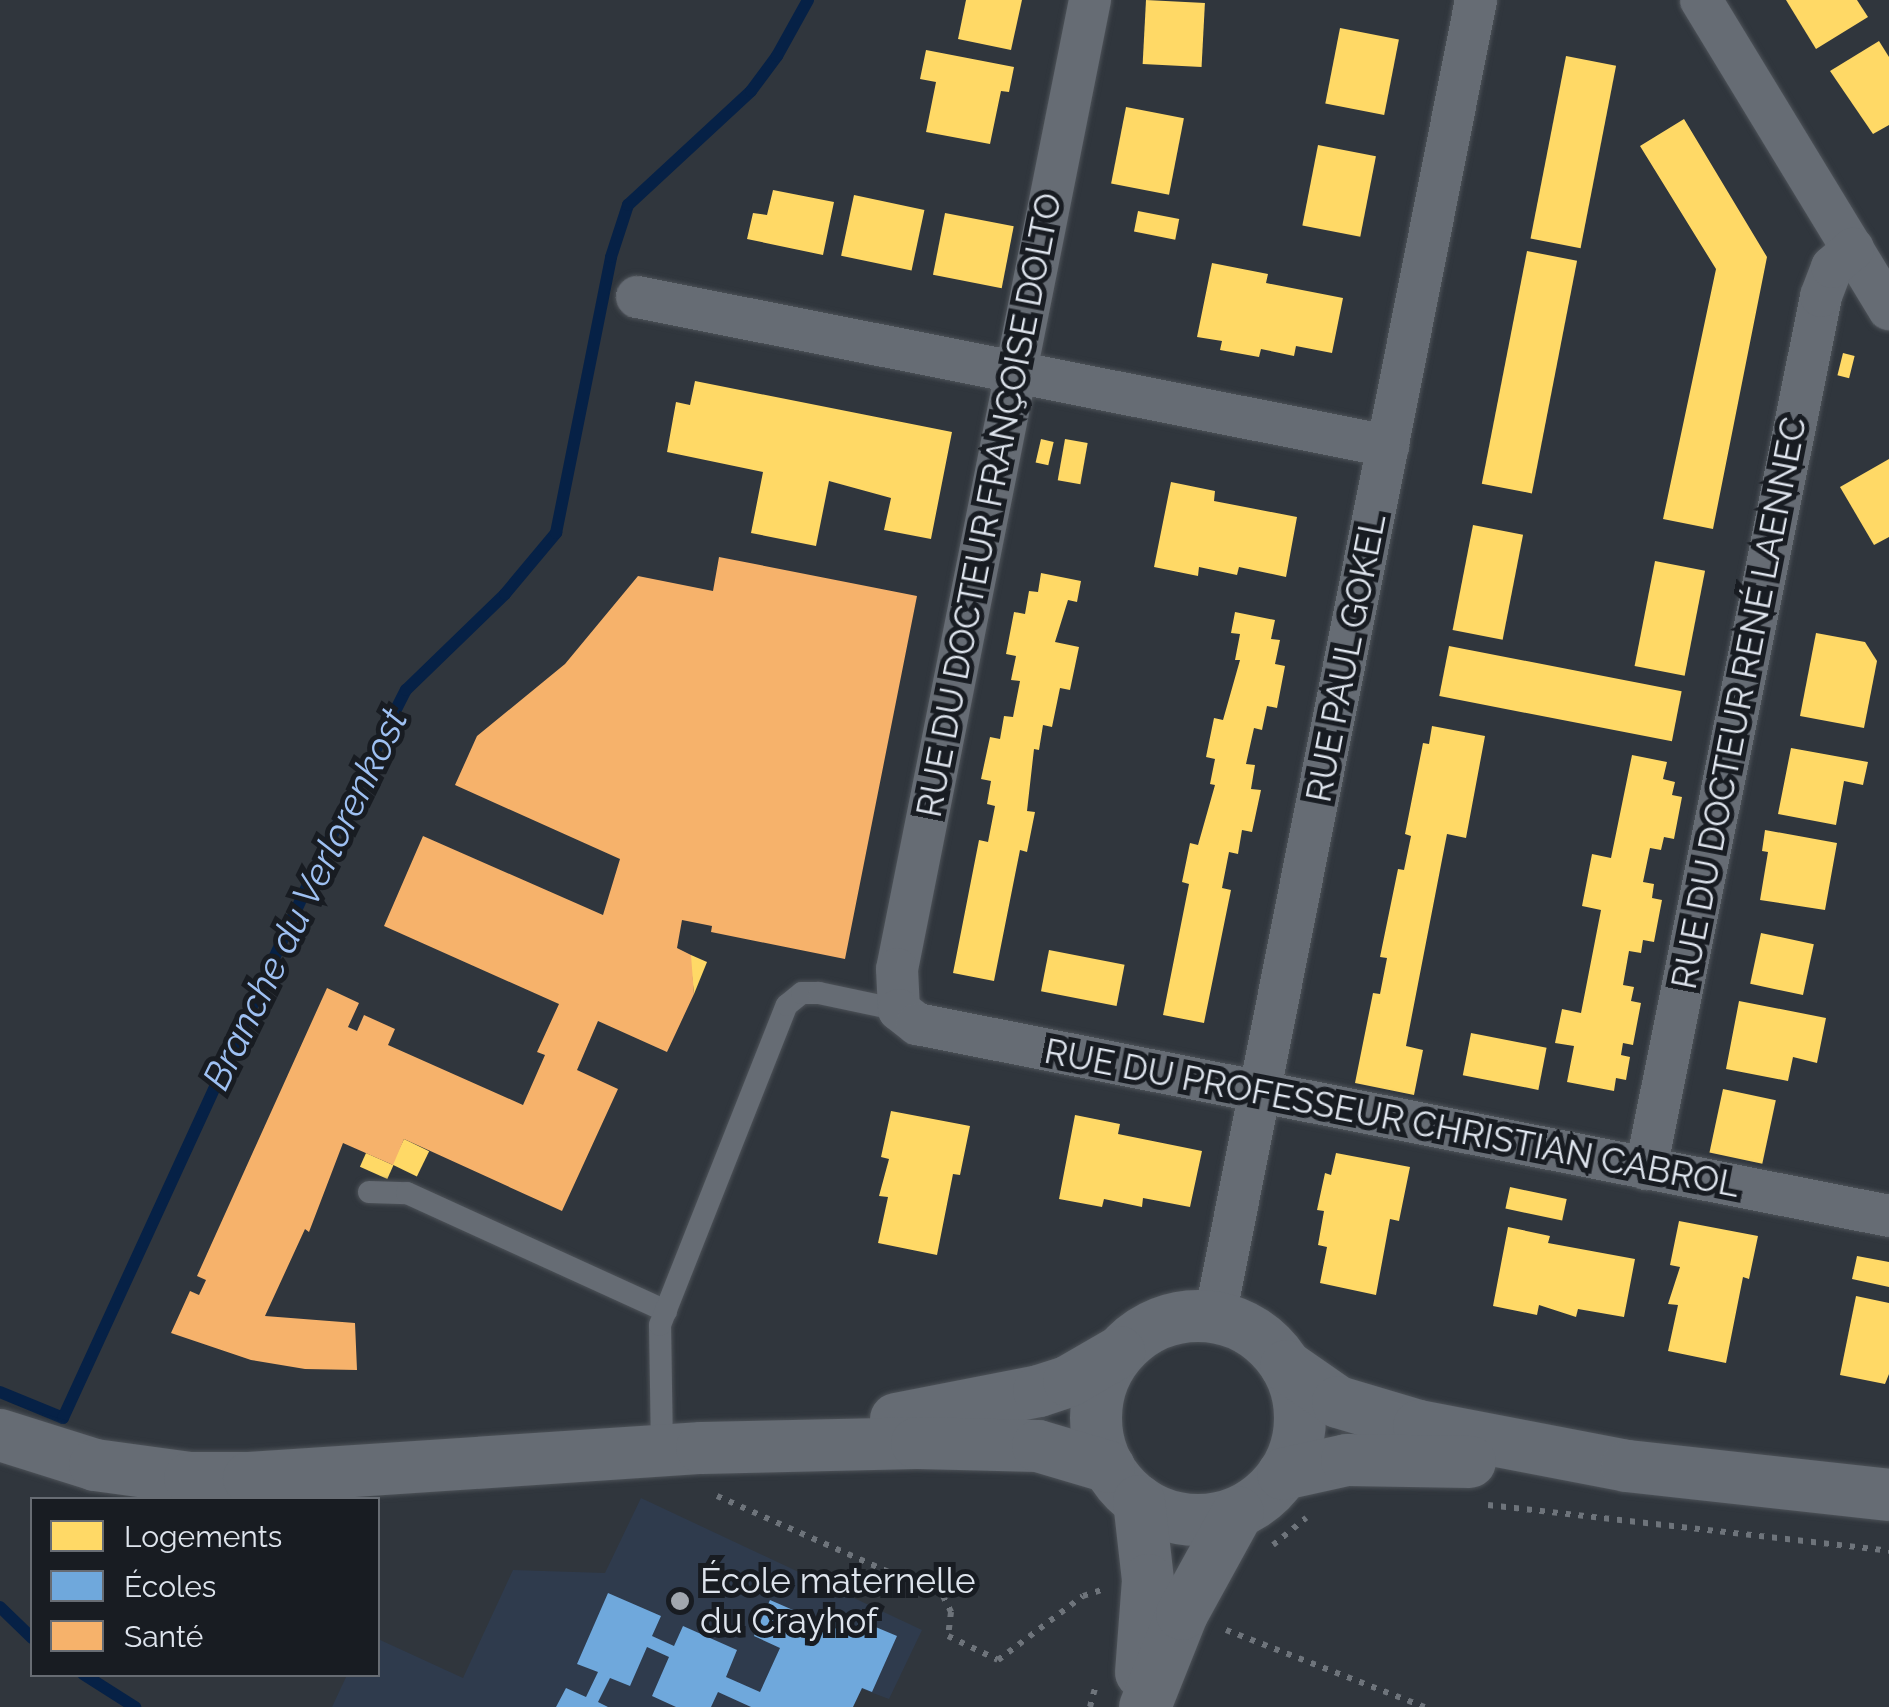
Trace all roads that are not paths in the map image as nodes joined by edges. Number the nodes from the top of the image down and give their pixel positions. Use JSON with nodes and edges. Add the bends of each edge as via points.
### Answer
{"nodes":[{"id":1,"x":1090,"y":0,"type":"edge"},
{"id":2,"x":1476,"y":0,"type":"edge"},
{"id":3,"x":1701,"y":0,"type":"edge"},
{"id":4,"x":1853,"y":248,"type":"junction"},
{"id":5,"x":637,"y":297,"type":"dead end"},
{"id":6,"x":1889,"y":309,"type":"edge"},
{"id":7,"x":1016,"y":372,"type":"junction"},
{"id":8,"x":1388,"y":446,"type":"junction"},
{"id":9,"x":900,"y":1010,"type":"junction"},
{"id":10,"x":1260,"y":1093,"type":"junction"},
{"id":11,"x":1646,"y":1169,"type":"junction"},
{"id":12,"x":369,"y":1192,"type":"dead end"},
{"id":13,"x":1889,"y":1216,"type":"edge"},
{"id":14,"x":666,"y":1312,"type":"junction"},
{"id":15,"x":1215,"y":1317,"type":"junction"},
{"id":16,"x":1119,"y":1352,"type":"junction"},
{"id":17,"x":1286,"y":1366,"type":"junction"},
{"id":18,"x":0,"y":1436,"type":"edge"},
{"id":19,"x":691,"y":1463,"type":"junction"},
{"id":20,"x":1626,"y":1466,"type":"junction"},
{"id":21,"x":1283,"y":1474,"type":"junction"},
{"id":22,"x":1124,"y":1484,"type":"junction"},
{"id":23,"x":1889,"y":1495,"type":"edge"},
{"id":24,"x":1238,"y":1512,"type":"junction"},
{"id":25,"x":1135,"y":1707,"type":"edge"},
{"id":26,"x":1144,"y":1707,"type":"edge"}],
"edges":[{"from":1,"to":7,"type":"street","name":"RUE DU DOCTEUR FRANÇOISE DOLTO"},
{"from":2,"to":8,"type":"street","name":"RUE PAUL GOKEL"},
{"from":3,"to":4,"type":"street"},
{"from":4,"to":6,"type":"street"},
{"from":4,"to":11,"type":"street","name":"RUE DU DOCTEUR RENÉ LAENNEC","via":[[1832,267],[1821,296]]},
{"from":5,"to":7,"type":"street"},
{"from":7,"to":8,"type":"street"},
{"from":7,"to":9,"type":"street","name":"RUE DU DOCTEUR FRANÇOISE DOLTO","via":[[897,969]]},
{"from":8,"to":10,"type":"street","name":"RUE PAUL GOKEL"},
{"from":9,"to":10,"type":"street","name":"RUE DU PROFESSEUR CHRISTIAN CABROL","via":[[917,1024]]},
{"from":9,"to":14,"type":"lane","via":[[818,992],[791,999]]},
{"from":10,"to":11,"type":"street","name":"RUE DU PROFESSEUR CHRISTIAN CABROL"},
{"from":10,"to":15,"type":"street","name":"RUE PAUL GOKEL"},
{"from":11,"to":13,"type":"street","name":"RUE DU PROFESSEUR CHRISTIAN CABROL"},
{"from":12,"to":14,"type":"lane","via":[[407,1193]]},
{"from":14,"to":19,"type":"lane","via":[[657,1350]]},
{"from":15,"to":16,"type":"street","via":[[1184,1316],[1156,1325]]},
{"from":15,"to":17,"type":"street","via":[[1253,1332]]},
{"from":16,"to":19,"type":"street","via":[[1069,1381],[996,1402]]},
{"from":16,"to":22,"type":"street","via":[[1096,1404],[1098,1437]]},
{"from":17,"to":20,"type":"street","via":[[1338,1402],[1377,1417]]},
{"from":17,"to":21,"type":"street","via":[[1300,1421]]},
{"from":18,"to":19,"type":"street","via":[[95,1465],[204,1478]]},
{"from":19,"to":22,"type":"street","via":[[1020,1444],[1065,1452]]},
{"from":20,"to":21,"type":"street","via":[[1374,1459]]},
{"from":20,"to":23,"type":"street"},
{"from":21,"to":24,"type":"street"},
{"from":22,"to":24,"type":"street","via":[[1191,1520]]},
{"from":22,"to":25,"type":"street","via":[[1148,1580]]},
{"from":24,"to":26,"type":"street","via":[[1190,1598]]}]}
